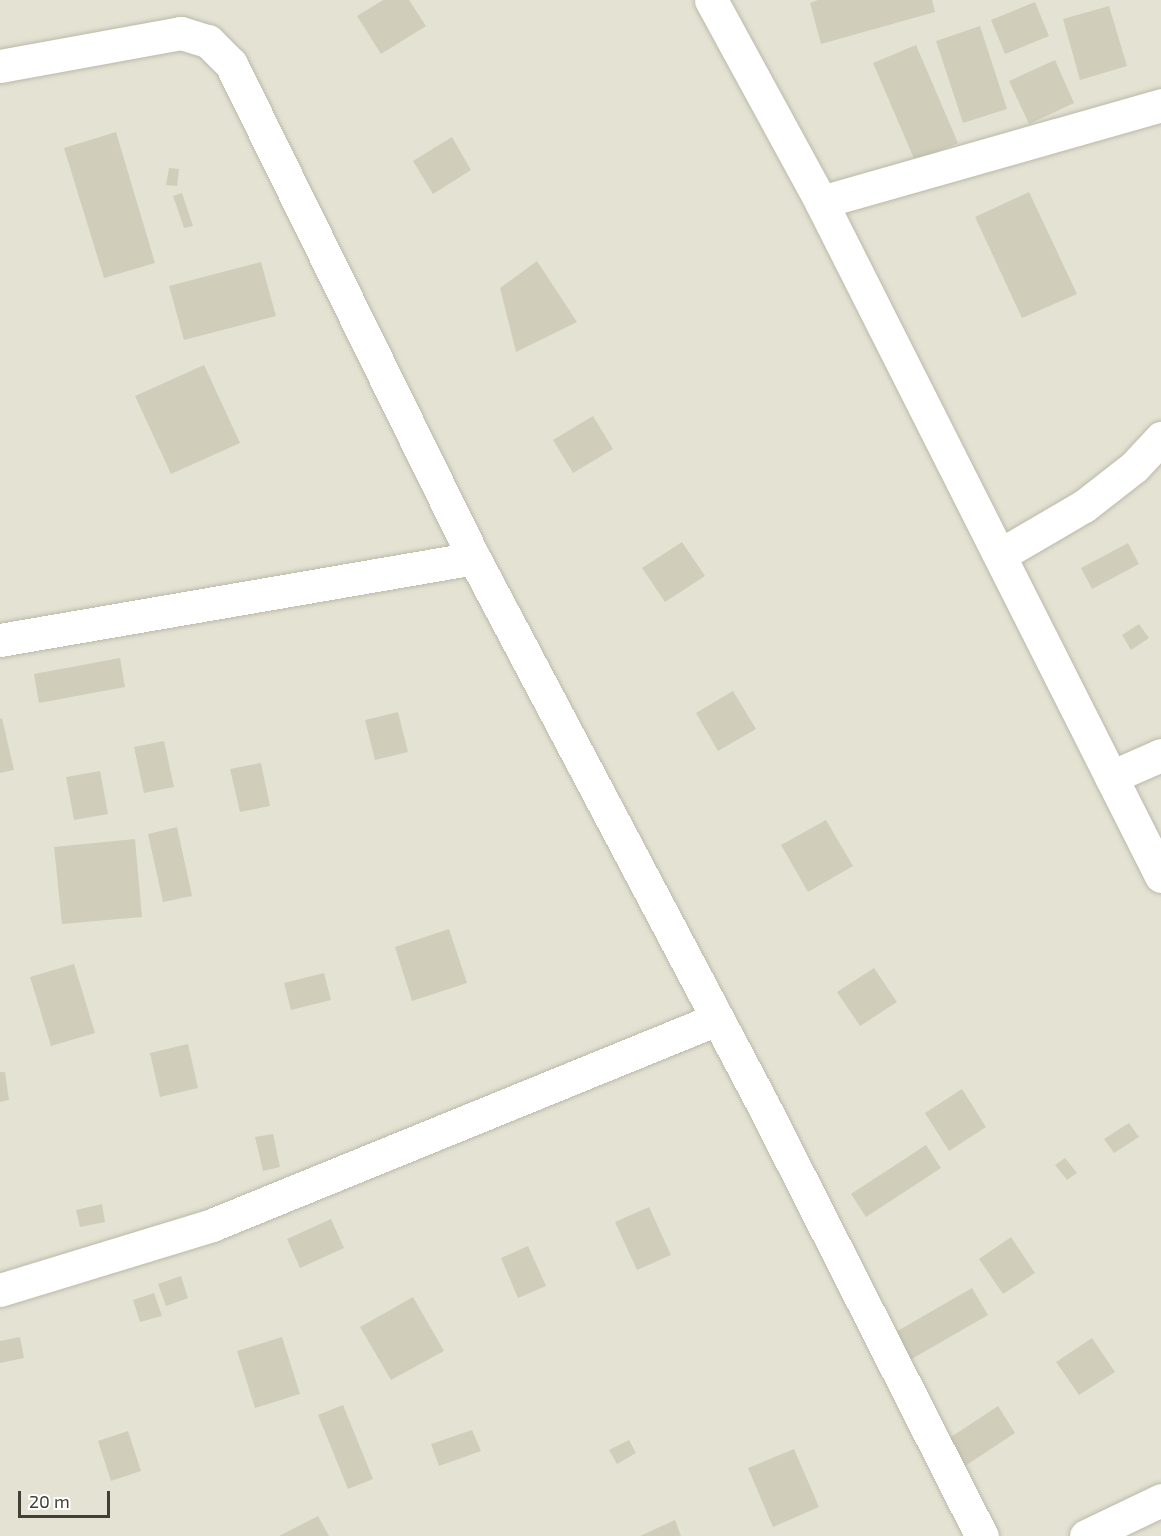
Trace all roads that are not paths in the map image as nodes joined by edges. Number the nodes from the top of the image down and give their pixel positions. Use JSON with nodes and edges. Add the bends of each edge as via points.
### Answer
{"nodes":[{"id":1,"x":711,"y":0,"type":"edge"},
{"id":2,"x":0,"y":66,"type":"edge"},
{"id":3,"x":1161,"y":105,"type":"edge"},
{"id":4,"x":821,"y":202,"type":"junction"},
{"id":5,"x":1161,"y":438,"type":"edge"},
{"id":6,"x":1000,"y":555,"type":"junction"},
{"id":7,"x":474,"y":558,"type":"junction"},
{"id":8,"x":0,"y":640,"type":"edge"},
{"id":9,"x":1161,"y":755,"type":"edge"},
{"id":10,"x":1111,"y":777,"type":"junction"},
{"id":11,"x":1161,"y":876,"type":"edge"},
{"id":12,"x":717,"y":1019,"type":"junction"},
{"id":13,"x":0,"y":1290,"type":"edge"},
{"id":14,"x":1161,"y":1500,"type":"edge"},
{"id":15,"x":982,"y":1536,"type":"edge"},
{"id":16,"x":1086,"y":1536,"type":"edge"}],
"edges":[{"from":1,"to":4,"type":"street"},
{"from":2,"to":7,"type":"street","via":[[181,33],[208,41],[231,64]]},
{"from":3,"to":4,"type":"street"},
{"from":4,"to":6,"type":"street"},
{"from":5,"to":6,"type":"street","via":[[1134,467],[1084,506]]},
{"from":6,"to":10,"type":"street"},
{"from":7,"to":8,"type":"street"},
{"from":7,"to":12,"type":"street"},
{"from":9,"to":10,"type":"street"},
{"from":10,"to":11,"type":"street"},
{"from":12,"to":13,"type":"street","via":[[212,1225]]},
{"from":12,"to":15,"type":"street"},
{"from":14,"to":16,"type":"street"}]}
